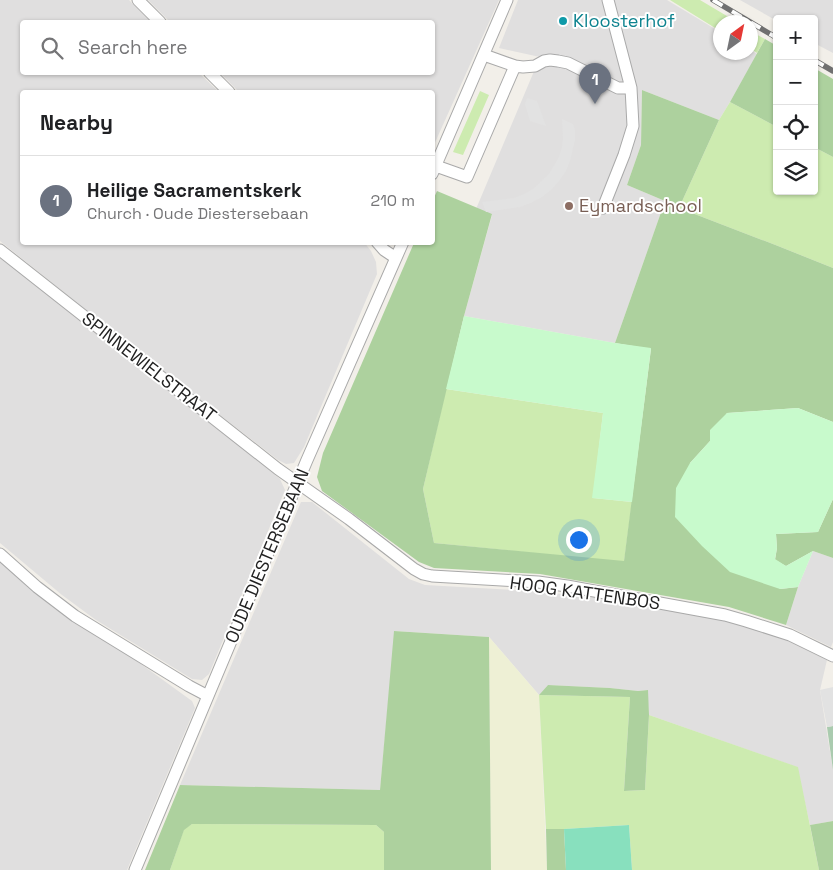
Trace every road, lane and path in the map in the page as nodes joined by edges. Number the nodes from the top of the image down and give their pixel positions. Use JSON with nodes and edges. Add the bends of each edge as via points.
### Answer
{"nodes":[{"id":1,"x":138,"y":0,"type":"edge"},
{"id":2,"x":507,"y":0,"type":"edge"},
{"id":3,"x":608,"y":0,"type":"edge"},
{"id":4,"x":158,"y":20,"type":"edge"},
{"id":5,"x":484,"y":55,"type":"junction"},
{"id":6,"x":515,"y":66,"type":"junction"},
{"id":7,"x":212,"y":75,"type":"edge"},
{"id":8,"x":631,"y":88,"type":"junction"},
{"id":9,"x":227,"y":90,"type":"edge"},
{"id":10,"x":435,"y":168,"type":"edge"},
{"id":11,"x":435,"y":170,"type":"edge"},
{"id":12,"x":603,"y":208,"type":"dead end"},
{"id":13,"x":380,"y":245,"type":"edge"},
{"id":14,"x":401,"y":245,"type":"edge"},
{"id":15,"x":0,"y":250,"type":"edge"},
{"id":16,"x":396,"y":258,"type":"junction"},
{"id":17,"x":298,"y":484,"type":"junction"},
{"id":18,"x":0,"y":554,"type":"edge"},
{"id":19,"x":833,"y":656,"type":"edge"},
{"id":20,"x":208,"y":696,"type":"junction"},
{"id":21,"x":135,"y":870,"type":"edge"}],
"edges":[{"from":1,"to":4,"type":"street"},
{"from":2,"to":5,"type":"street"},
{"from":3,"to":8,"type":"street"},
{"from":5,"to":6,"type":"street"},
{"from":5,"to":10,"type":"street"},
{"from":6,"to":8,"type":"street","via":[[558,61],[618,88]]},
{"from":6,"to":11,"type":"street","via":[[467,177]]},
{"from":7,"to":9,"type":"street"},
{"from":8,"to":12,"type":"street","via":[[633,126]]},
{"from":13,"to":16,"type":"street"},
{"from":14,"to":16,"type":"street","name":"OUDE DIESTERSEBAAN"},
{"from":15,"to":17,"type":"street","name":"SPINNEWIELSTRAAT"},
{"from":16,"to":17,"type":"street","name":"OUDE DIESTERSEBAAN"},
{"from":17,"to":19,"type":"street","name":"HOOG KATTENBOS","via":[[423,574],[538,582],[725,615],[790,635]]},
{"from":17,"to":20,"type":"street","name":"OUDE DIESTERSEBAAN"},
{"from":18,"to":20,"type":"street","via":[[75,616]]},
{"from":20,"to":21,"type":"street","name":"OUDE DIESTERSEBAAN"}]}
